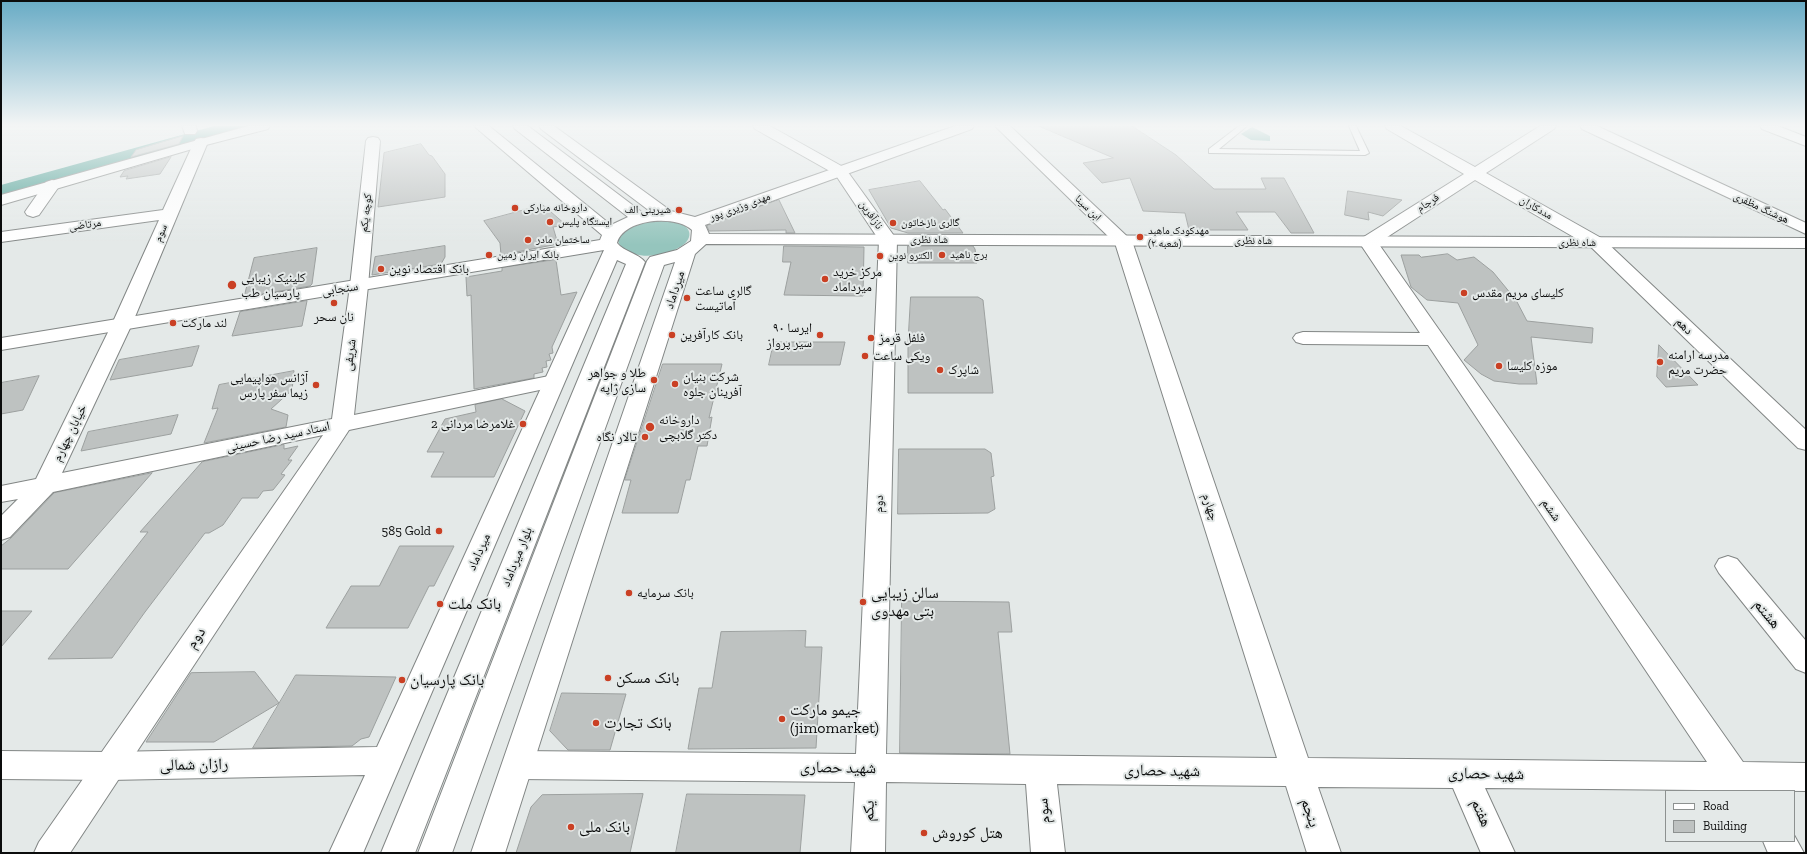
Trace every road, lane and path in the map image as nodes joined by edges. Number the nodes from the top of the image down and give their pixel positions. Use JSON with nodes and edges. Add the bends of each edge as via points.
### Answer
{"nodes":[{"id":1,"x":72,"y":166,"type":"edge"},
{"id":2,"x":104,"y":166,"type":"edge"},
{"id":3,"x":184,"y":166,"type":"edge"},
{"id":4,"x":371,"y":166,"type":"edge"},
{"id":5,"x":529,"y":166,"type":"edge"},
{"id":6,"x":572,"y":166,"type":"edge"},
{"id":7,"x":600,"y":166,"type":"edge"},
{"id":8,"x":831,"y":166,"type":"edge"},
{"id":9,"x":855,"y":166,"type":"edge"},
{"id":10,"x":1044,"y":166,"type":"edge"},
{"id":11,"x":1462,"y":166,"type":"edge"},
{"id":12,"x":1486,"y":166,"type":"edge"},
{"id":13,"x":1672,"y":166,"type":"edge"},
{"id":14,"x":840,"y":171,"type":"junction"},
{"id":15,"x":1475,"y":173,"type":"junction"},
{"id":16,"x":590,"y":180,"type":"junction"},
{"id":17,"x":1,"y":185,"type":"edge"},
{"id":18,"x":52,"y":185,"type":"junction"},
{"id":19,"x":560,"y":192,"type":"junction"},
{"id":20,"x":1,"y":200,"type":"edge"},
{"id":21,"x":33,"y":212,"type":"dead end"},
{"id":22,"x":170,"y":214,"type":"junction"},
{"id":23,"x":667,"y":216,"type":"junction"},
{"id":24,"x":640,"y":218,"type":"junction"},
{"id":25,"x":1806,"y":229,"type":"edge"},
{"id":26,"x":1,"y":237,"type":"edge"},
{"id":27,"x":694,"y":238,"type":"junction"},
{"id":28,"x":888,"y":240,"type":"junction"},
{"id":29,"x":1123,"y":241,"type":"junction"},
{"id":30,"x":1368,"y":242,"type":"junction"},
{"id":31,"x":610,"y":243,"type":"junction"},
{"id":32,"x":1597,"y":243,"type":"junction"},
{"id":33,"x":1806,"y":243,"type":"edge"},
{"id":34,"x":646,"y":261,"type":"junction"},
{"id":35,"x":359,"y":286,"type":"junction"},
{"id":36,"x":122,"y":324,"type":"junction"},
{"id":37,"x":1303,"y":338,"type":"dead end"},
{"id":38,"x":1434,"y":339,"type":"junction"},
{"id":39,"x":1,"y":344,"type":"edge"},
{"id":40,"x":554,"y":381,"type":"junction"},
{"id":41,"x":342,"y":424,"type":"junction"},
{"id":42,"x":1806,"y":443,"type":"edge"},
{"id":43,"x":45,"y":485,"type":"junction"},
{"id":44,"x":1,"y":494,"type":"edge"},
{"id":45,"x":1,"y":531,"type":"edge"},
{"id":46,"x":1728,"y":566,"type":"dead end"},
{"id":47,"x":1806,"y":661,"type":"edge"},
{"id":48,"x":387,"y":761,"type":"junction"},
{"id":49,"x":1,"y":765,"type":"edge"},
{"id":50,"x":517,"y":765,"type":"junction"},
{"id":51,"x":109,"y":766,"type":"junction"},
{"id":52,"x":871,"y":768,"type":"junction"},
{"id":53,"x":1040,"y":770,"type":"junction"},
{"id":54,"x":1297,"y":772,"type":"junction"},
{"id":55,"x":1463,"y":774,"type":"junction"},
{"id":56,"x":1806,"y":777,"type":"edge"},
{"id":57,"x":1740,"y":784,"type":"edge"},
{"id":58,"x":1780,"y":842,"type":"edge"},
{"id":59,"x":51,"y":853,"type":"edge"},
{"id":60,"x":346,"y":853,"type":"edge"},
{"id":61,"x":398,"y":853,"type":"edge"},
{"id":62,"x":435,"y":853,"type":"edge"},
{"id":63,"x":488,"y":853,"type":"edge"},
{"id":64,"x":868,"y":853,"type":"edge"},
{"id":65,"x":1048,"y":853,"type":"edge"},
{"id":66,"x":1324,"y":853,"type":"edge"},
{"id":67,"x":1498,"y":853,"type":"edge"},
{"id":68,"x":1787,"y":853,"type":"edge"}],
"edges":[{"from":1,"to":17,"type":"street"},
{"from":2,"to":18,"type":"street"},
{"from":3,"to":22,"type":"street","name":"سوم"},
{"from":4,"to":35,"type":"street","name":"کوچه یکم"},
{"from":5,"to":19,"type":"street"},
{"from":6,"to":16,"type":"street"},
{"from":7,"to":23,"type":"street"},
{"from":8,"to":14,"type":"street"},
{"from":9,"to":14,"type":"street","name":"مهدی وزیری پور"},
{"from":10,"to":29,"type":"street","name":"ابن سینا"},
{"from":11,"to":15,"type":"street","name":"مددکاران"},
{"from":12,"to":15,"type":"street","name":"فرجام"},
{"from":13,"to":25,"type":"street","name":"هوشنگ مظفری"},
{"from":14,"to":27,"type":"street","name":"مهدی وزیری پور"},
{"from":14,"to":28,"type":"street","name":"نازآفرین"},
{"from":15,"to":30,"type":"street","name":"فرجام"},
{"from":15,"to":32,"type":"street","name":"مددکاران"},
{"from":16,"to":19,"type":"street","via":[[594,193],[591,196]]},
{"from":16,"to":24,"type":"street"},
{"from":18,"to":20,"type":"street"},
{"from":18,"to":21,"type":"street"},
{"from":19,"to":31,"type":"street"},
{"from":22,"to":26,"type":"street","name":"مرتاضی"},
{"from":22,"to":36,"type":"street","name":"سوم"},
{"from":23,"to":24,"type":"street"},
{"from":23,"to":27,"type":"street","via":[[687,219]]},
{"from":24,"to":31,"type":"street","via":[[619,227]]},
{"from":27,"to":28,"type":"street","name":"شاه نظری"},
{"from":27,"to":34,"type":"street","name":"مهدی وزیری پور","via":[[677,256]]},
{"from":27,"to":50,"type":"street","name":"میرداماد"},
{"from":28,"to":29,"type":"street","name":"شاه نظری"},
{"from":28,"to":52,"type":"street","name":"دوم"},
{"from":29,"to":30,"type":"street","name":"شاه نظری"},
{"from":29,"to":54,"type":"street","name":"چهارم"},
{"from":30,"to":32,"type":"street","name":"شاه نظری"},
{"from":30,"to":38,"type":"street","name":"ششم"},
{"from":31,"to":34,"type":"street","via":[[622,258]]},
{"from":31,"to":35,"type":"street","name":"سنجابی"},
{"from":31,"to":40,"type":"street","name":"میرداماد"},
{"from":32,"to":33,"type":"street","name":"شاه نظری"},
{"from":32,"to":42,"type":"street","name":"دهم"},
{"from":34,"to":61,"type":"street","name":"بلوار میرداماد"},
{"from":34,"to":62,"type":"street","name":"بلوار میرداماد"},
{"from":35,"to":36,"type":"street","name":"سنجابی"},
{"from":35,"to":41,"type":"street","name":"شریفی"},
{"from":36,"to":39,"type":"street","name":"سنجابی"},
{"from":36,"to":43,"type":"street","name":"خیابان چهارم"},
{"from":37,"to":38,"type":"street"},
{"from":38,"to":57,"type":"street","name":"ششم"},
{"from":40,"to":41,"type":"street","name":"استاد سید رضا حسینی"},
{"from":40,"to":48,"type":"street","name":"میرداماد"},
{"from":41,"to":43,"type":"street","name":"استاد سید رضا حسینی"},
{"from":41,"to":51,"type":"street","name":"دوم"},
{"from":43,"to":44,"type":"street","name":"استاد سید رضا حسینی"},
{"from":43,"to":45,"type":"street","name":"خیابان چهارم"},
{"from":46,"to":47,"type":"street","name":"هشتم"},
{"from":48,"to":51,"type":"street","name":"رازان شمالی"},
{"from":48,"to":60,"type":"street","name":"میرداماد"},
{"from":49,"to":51,"type":"street","name":"رازان شمالی"},
{"from":50,"to":52,"type":"street","name":"شهید حصاری"},
{"from":50,"to":63,"type":"street","name":"میرداماد"},
{"from":51,"to":59,"type":"street","name":"دوم"},
{"from":52,"to":53,"type":"street","name":"شهید حصاری"},
{"from":52,"to":64,"type":"street","name":"یکم"},
{"from":53,"to":54,"type":"street","name":"شهید حصاری"},
{"from":53,"to":65,"type":"street","name":"سوم"},
{"from":54,"to":55,"type":"street","name":"شهید حصاری"},
{"from":54,"to":66,"type":"street","name":"پنجم"},
{"from":55,"to":57,"type":"street","name":"شهید حصاری"},
{"from":55,"to":67,"type":"street","name":"هفتم"},
{"from":56,"to":57,"type":"street","name":"شهید حصاری"},
{"from":58,"to":68,"type":"street"}]}
